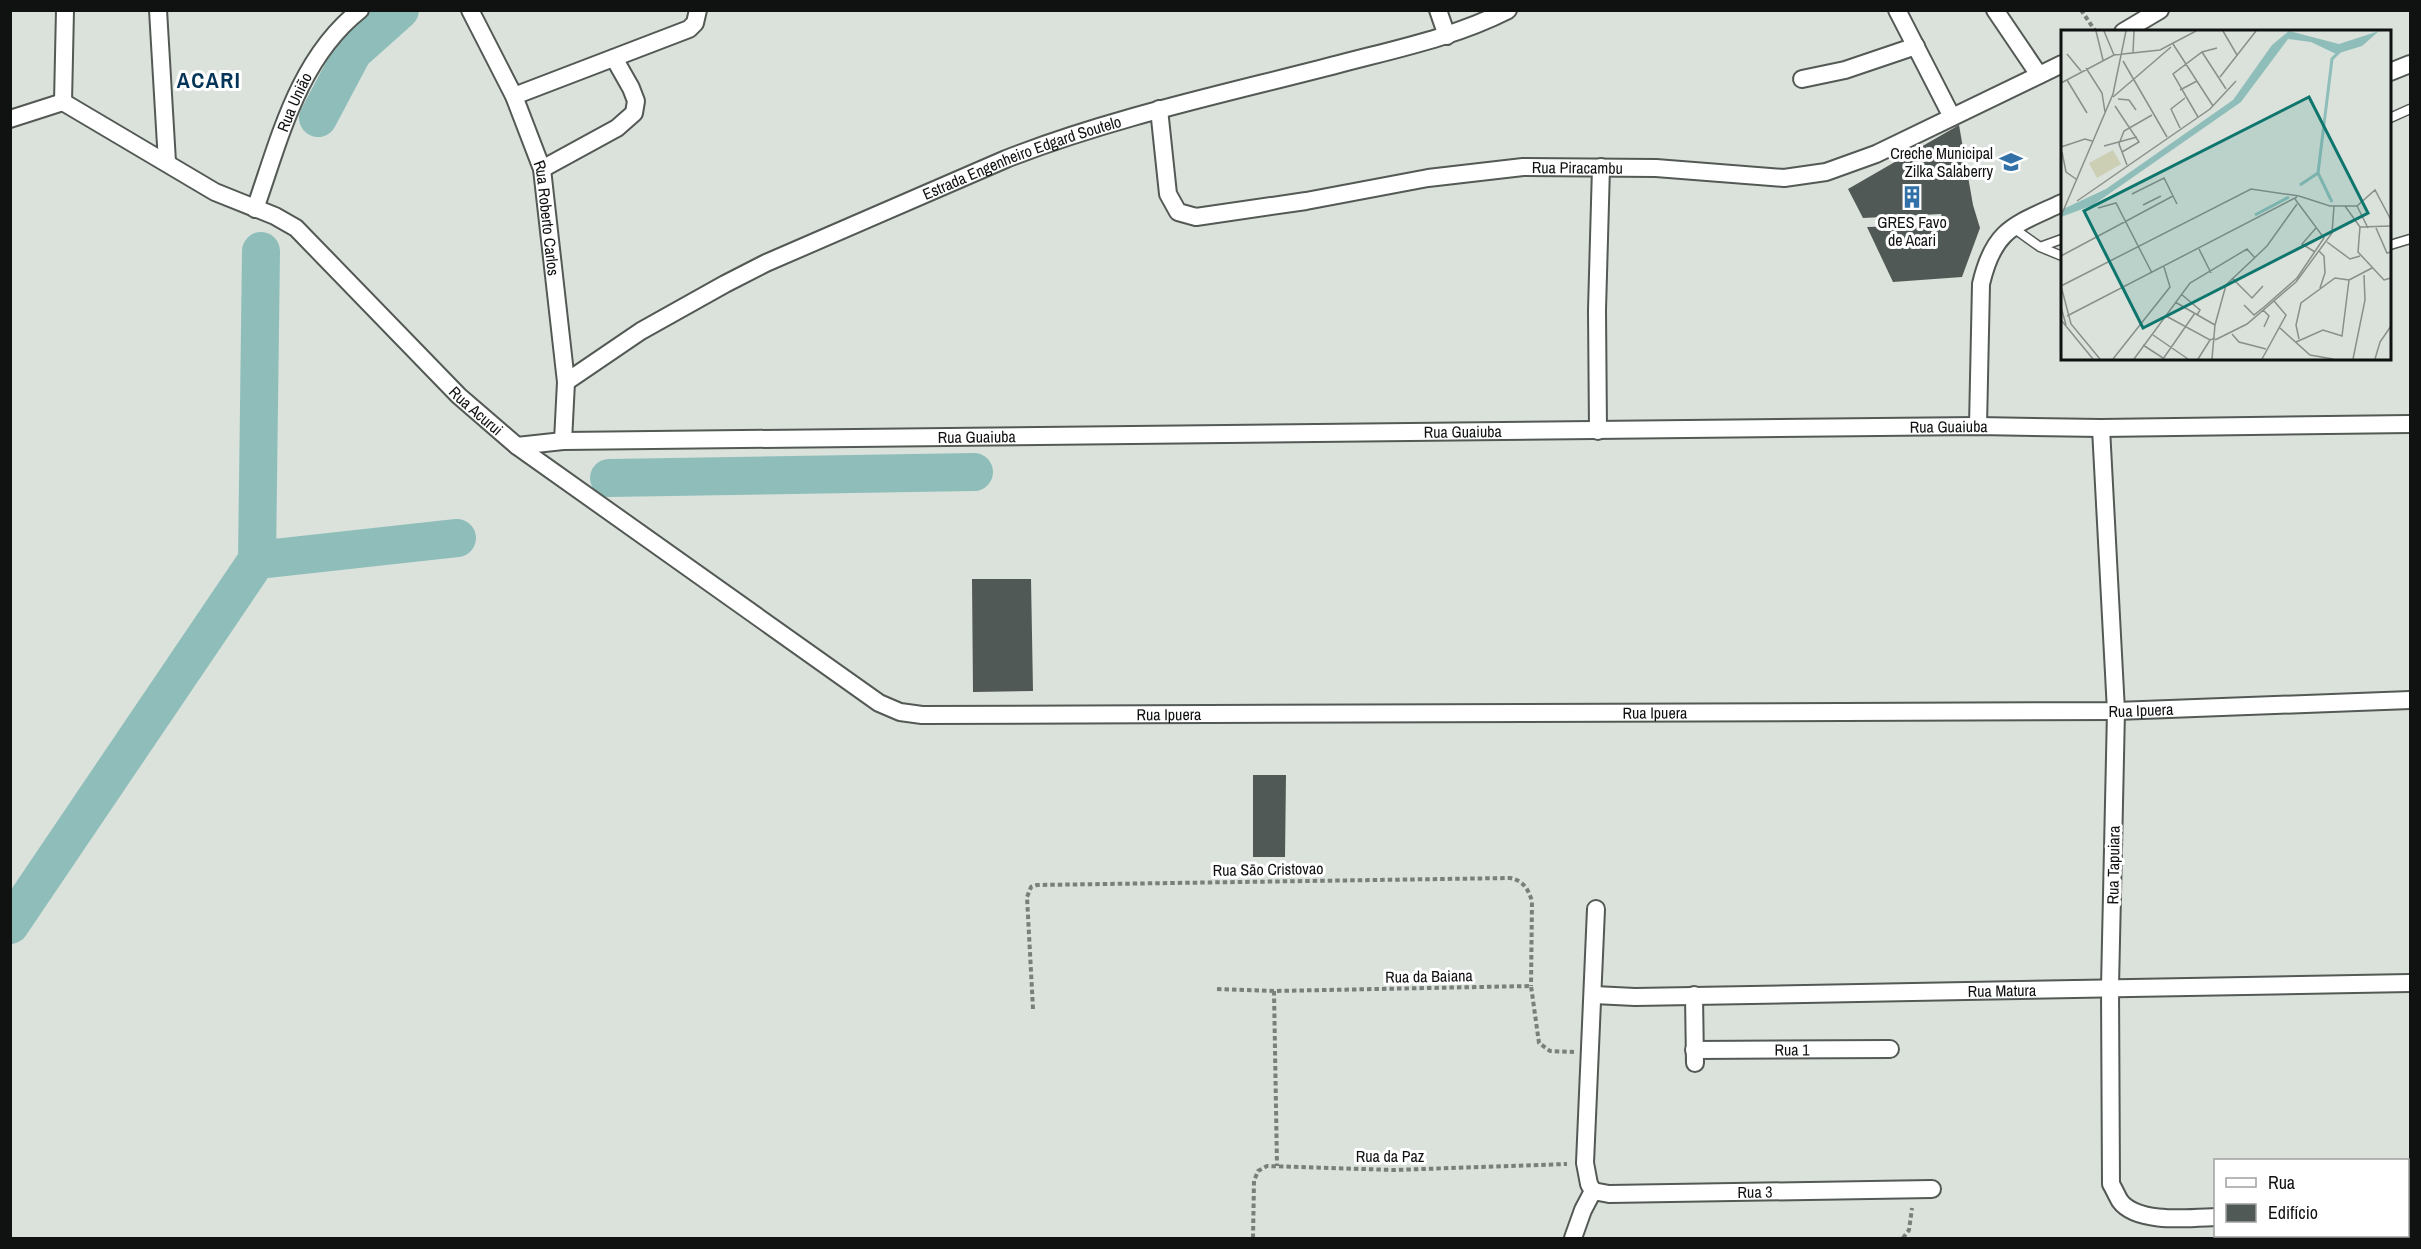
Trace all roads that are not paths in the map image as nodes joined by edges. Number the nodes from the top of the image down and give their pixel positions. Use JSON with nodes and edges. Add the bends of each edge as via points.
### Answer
{"nodes":[{"id":1,"x":65,"y":10,"type":"edge"},
{"id":2,"x":158,"y":10,"type":"edge"},
{"id":3,"x":360,"y":10,"type":"edge"},
{"id":4,"x":470,"y":10,"type":"edge"},
{"id":5,"x":698,"y":10,"type":"edge"},
{"id":6,"x":1438,"y":10,"type":"edge"},
{"id":7,"x":1508,"y":10,"type":"edge"},
{"id":8,"x":1898,"y":10,"type":"edge"},
{"id":9,"x":1995,"y":10,"type":"edge"},
{"id":10,"x":2160,"y":10,"type":"edge"},
{"id":11,"x":2126,"y":30,"type":"edge"},
{"id":12,"x":1447,"y":36,"type":"junction"},
{"id":13,"x":1916,"y":46,"type":"junction"},
{"id":14,"x":614,"y":58,"type":"junction"},
{"id":15,"x":2410,"y":63,"type":"edge"},
{"id":16,"x":2061,"y":64,"type":"edge"},
{"id":17,"x":2391,"y":72,"type":"edge"},
{"id":18,"x":2039,"y":75,"type":"junction"},
{"id":19,"x":1802,"y":79,"type":"dead end"},
{"id":20,"x":514,"y":96,"type":"junction"},
{"id":21,"x":63,"y":102,"type":"junction"},
{"id":22,"x":2410,"y":109,"type":"edge"},
{"id":23,"x":1159,"y":110,"type":"junction"},
{"id":24,"x":1952,"y":117,"type":"junction"},
{"id":25,"x":2391,"y":118,"type":"edge"},
{"id":26,"x":10,"y":119,"type":"edge"},
{"id":27,"x":166,"y":162,"type":"junction"},
{"id":28,"x":1601,"y":167,"type":"junction"},
{"id":29,"x":542,"y":169,"type":"junction"},
{"id":30,"x":2061,"y":203,"type":"edge"},
{"id":31,"x":255,"y":209,"type":"junction"},
{"id":32,"x":2012,"y":227,"type":"junction"},
{"id":33,"x":2061,"y":238,"type":"edge"},
{"id":34,"x":2410,"y":239,"type":"edge"},
{"id":35,"x":2391,"y":245,"type":"edge"},
{"id":36,"x":2040,"y":247,"type":"junction"},
{"id":37,"x":2061,"y":256,"type":"edge"},
{"id":38,"x":566,"y":382,"type":"junction"},
{"id":39,"x":2410,"y":424,"type":"edge"},
{"id":40,"x":1978,"y":426,"type":"junction"},
{"id":41,"x":2101,"y":428,"type":"junction"},
{"id":42,"x":1598,"y":431,"type":"junction"},
{"id":43,"x":563,"y":441,"type":"junction"},
{"id":44,"x":517,"y":446,"type":"junction"},
{"id":45,"x":2410,"y":700,"type":"edge"},
{"id":46,"x":2116,"y":711,"type":"junction"},
{"id":47,"x":900,"y":712,"type":"joint"},
{"id":48,"x":1596,"y":909,"type":"dead end"},
{"id":49,"x":2410,"y":983,"type":"edge"},
{"id":50,"x":2110,"y":987,"type":"junction"},
{"id":51,"x":1594,"y":995,"type":"junction"},
{"id":52,"x":1694,"y":995,"type":"junction"},
{"id":53,"x":1890,"y":1049,"type":"dead end"},
{"id":54,"x":1589,"y":1177,"type":"junction"},
{"id":55,"x":1932,"y":1189,"type":"dead end"},
{"id":56,"x":2214,"y":1217,"type":"edge"},
{"id":57,"x":1573,"y":1239,"type":"edge"}],
"edges":[{"from":1,"to":21,"type":"street"},
{"from":2,"to":27,"type":"street"},
{"from":3,"to":31,"type":"street","name":"Rua União","via":[[341,25],[303,77]]},
{"from":4,"to":20,"type":"street","name":"Rua Roberto Carlos"},
{"from":5,"to":14,"type":"street","via":[[695,23],[688,29]]},
{"from":6,"to":12,"type":"street"},
{"from":7,"to":12,"type":"street","name":"Estrada Engenheiro Edgard Soutelo"},
{"from":8,"to":13,"type":"street"},
{"from":9,"to":18,"type":"street"},
{"from":10,"to":11,"type":"street"},
{"from":12,"to":23,"type":"street","name":"Estrada Engenheiro Edgard Soutelo"},
{"from":13,"to":19,"type":"street","via":[[1845,70]]},
{"from":13,"to":24,"type":"street"},
{"from":14,"to":20,"type":"street"},
{"from":14,"to":29,"type":"street","via":[[632,88],[634,113],[617,128]]},
{"from":15,"to":17,"type":"street"},
{"from":16,"to":18,"type":"street","name":"Rua Piracambu"},
{"from":18,"to":24,"type":"street","name":"Rua Piracambu"},
{"from":20,"to":29,"type":"street","name":"Rua Roberto Carlos"},
{"from":21,"to":26,"type":"street"},
{"from":21,"to":27,"type":"street","name":"Rua Acurui"},
{"from":22,"to":25,"type":"lane"},
{"from":23,"to":28,"type":"street","name":"Rua Piracambu","via":[[1168,194],[1178,212],[1196,217],[1439,177],[1523,167]]},
{"from":23,"to":38,"type":"street","name":"Estrada Engenheiro Edgard Soutelo","via":[[1036,147],[766,264],[641,331]]},
{"from":24,"to":28,"type":"street","name":"Rua Piracambu","via":[[1876,154],[1826,172],[1784,178]]},
{"from":27,"to":31,"type":"street","name":"Rua Acurui","via":[[215,192]]},
{"from":28,"to":42,"type":"street"},
{"from":29,"to":38,"type":"street","name":"Rua Roberto Carlos"},
{"from":30,"to":32,"type":"street"},
{"from":31,"to":44,"type":"street","name":"Rua Acurui","via":[[296,228],[459,396]]},
{"from":32,"to":36,"type":"lane"},
{"from":32,"to":40,"type":"street","via":[[1996,242],[1986,261],[1981,284]]},
{"from":33,"to":36,"type":"lane"},
{"from":34,"to":35,"type":"lane"},
{"from":36,"to":37,"type":"lane"},
{"from":38,"to":43,"type":"street","name":"Rua Roberto Carlos"},
{"from":39,"to":41,"type":"street","name":"Rua Guaiuba"},
{"from":40,"to":41,"type":"street","name":"Rua Guaiuba"},
{"from":40,"to":42,"type":"street","name":"Rua Guaiuba"},
{"from":41,"to":46,"type":"street","name":"Rua Tapuiara"},
{"from":42,"to":43,"type":"street","name":"Rua Guaiuba"},
{"from":43,"to":44,"type":"street","name":"Rua Guaiuba"},
{"from":44,"to":47,"type":"street","name":"Rua Acurui","via":[[870,696]]},
{"from":45,"to":46,"type":"street","name":"Rua Ipuera"},
{"from":46,"to":47,"type":"street","name":"Rua Ipuera","via":[[922,715]]},
{"from":46,"to":50,"type":"street","name":"Rua Tapuiara"},
{"from":48,"to":51,"type":"street"},
{"from":49,"to":50,"type":"street","name":"Rua Matura"},
{"from":50,"to":52,"type":"street","name":"Rua Matura"},
{"from":50,"to":56,"type":"street","name":"Rua Tapuiara","via":[[2111,1184],[2121,1203],[2137,1211],[2159,1218]]},
{"from":51,"to":52,"type":"street","name":"Rua Matura"},
{"from":51,"to":54,"type":"street"},
{"from":52,"to":53,"type":"street","name":"Rua 1","via":[[1695,1057]]},
{"from":54,"to":55,"type":"street","name":"Rua 3","via":[[1609,1194]]},
{"from":54,"to":57,"type":"street"}]}
